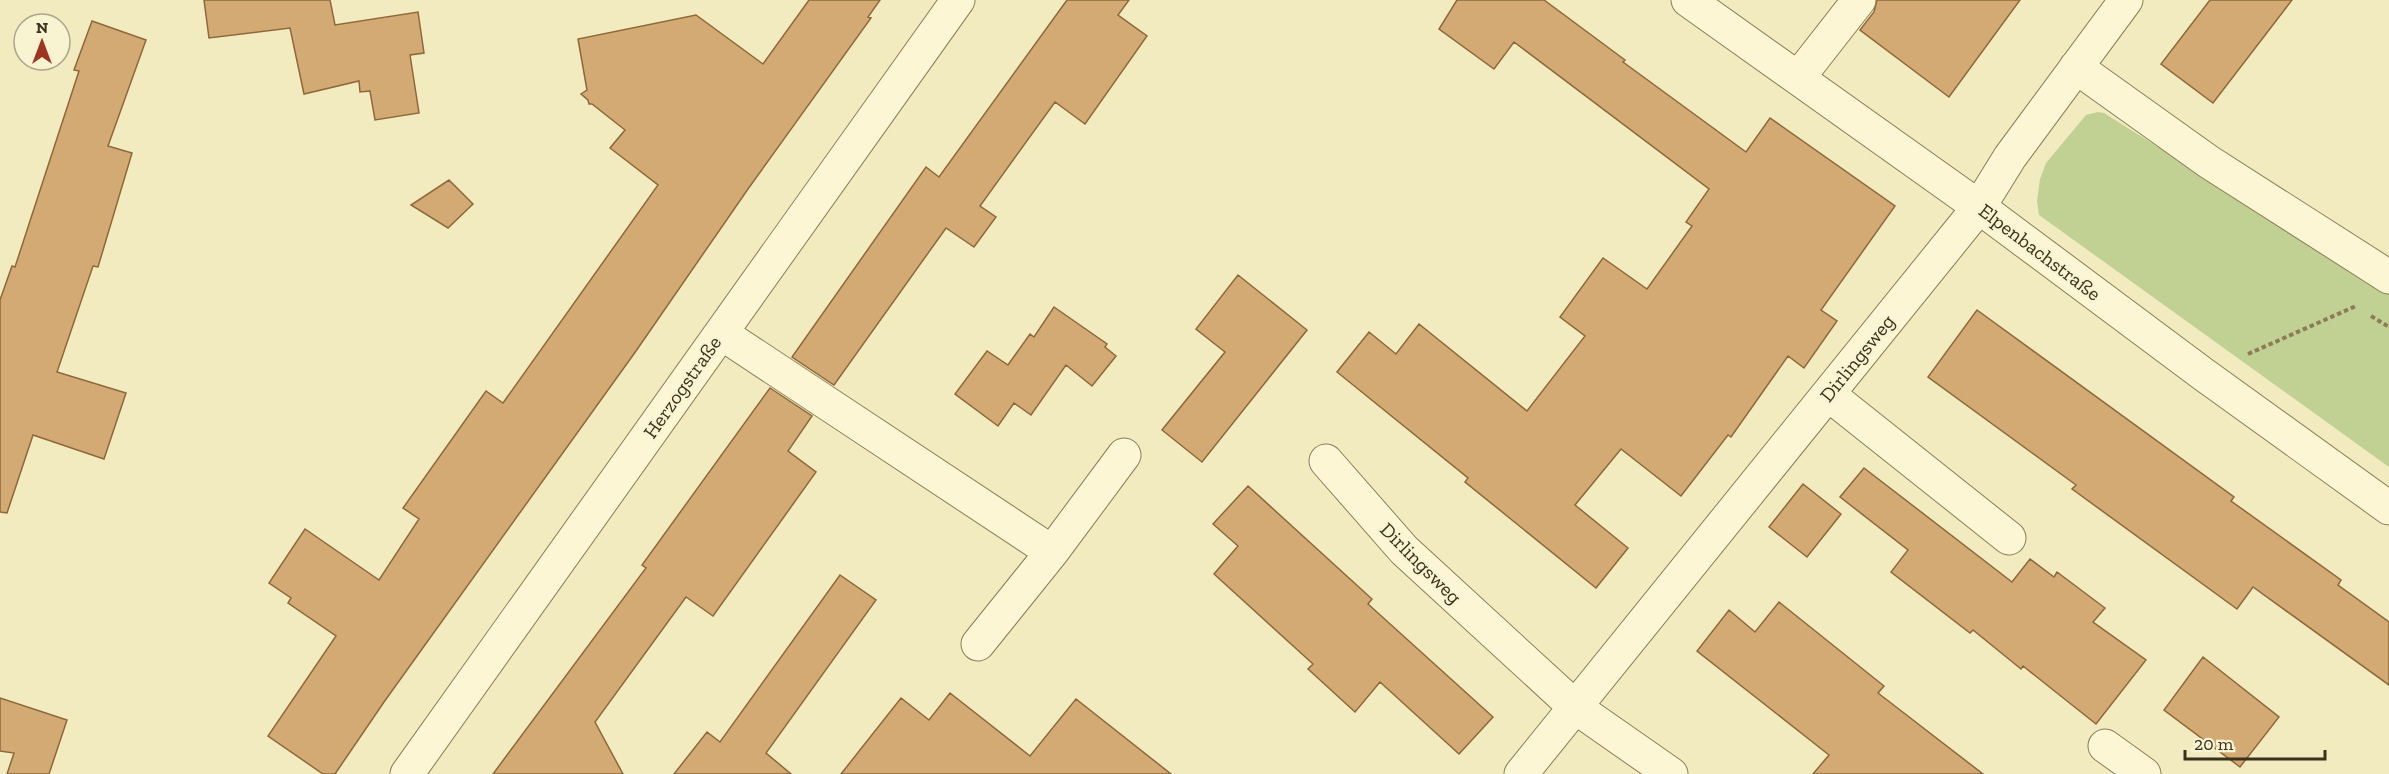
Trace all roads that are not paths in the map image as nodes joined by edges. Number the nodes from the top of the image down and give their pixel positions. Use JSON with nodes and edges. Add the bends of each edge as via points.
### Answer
{"nodes":[{"id":1,"x":958,"y":0,"type":"edge"},
{"id":2,"x":1688,"y":0,"type":"edge"},
{"id":3,"x":1859,"y":0,"type":"edge"},
{"id":4,"x":2126,"y":0,"type":"edge"},
{"id":5,"x":2076,"y":68,"type":"junction"},
{"id":6,"x":1798,"y":78,"type":"junction"},
{"id":7,"x":1979,"y":207,"type":"junction"},
{"id":8,"x":2389,"y":276,"type":"edge"},
{"id":9,"x":721,"y":333,"type":"junction"},
{"id":10,"x":1828,"y":394,"type":"junction"},
{"id":11,"x":1124,"y":455,"type":"dead end"},
{"id":12,"x":1326,"y":461,"type":"dead end"},
{"id":13,"x":2389,"y":508,"type":"edge"},
{"id":14,"x":2009,"y":538,"type":"dead end"},
{"id":15,"x":1052,"y":552,"type":"junction"},
{"id":16,"x":978,"y":644,"type":"dead end"},
{"id":17,"x":1575,"y":707,"type":"junction"},
{"id":18,"x":2105,"y":746,"type":"dead end"},
{"id":19,"x":406,"y":774,"type":"edge"},
{"id":20,"x":1521,"y":774,"type":"edge"},
{"id":21,"x":1671,"y":774,"type":"edge"},
{"id":22,"x":2144,"y":774,"type":"edge"}],
"edges":[{"from":1,"to":9,"type":"street","name":"Herzogstraße"},
{"from":2,"to":6,"type":"street","name":"Elpenbachstraße"},
{"from":3,"to":6,"type":"street"},
{"from":4,"to":5,"type":"street","name":"Dirlingsweg"},
{"from":5,"to":7,"type":"street","name":"Dirlingsweg","via":[[2010,157]]},
{"from":5,"to":8,"type":"street","via":[[2210,162]]},
{"from":6,"to":7,"type":"street","name":"Elpenbachstraße"},
{"from":7,"to":10,"type":"street","name":"Dirlingsweg"},
{"from":7,"to":13,"type":"street","name":"Elpenbachstraße"},
{"from":9,"to":15,"type":"street"},
{"from":9,"to":19,"type":"street","name":"Herzogstraße"},
{"from":10,"to":14,"type":"street"},
{"from":10,"to":17,"type":"street","name":"Dirlingsweg"},
{"from":11,"to":15,"type":"street"},
{"from":12,"to":17,"type":"street","name":"Dirlingsweg","via":[[1404,550]]},
{"from":15,"to":16,"type":"street"},
{"from":17,"to":20,"type":"street","name":"Dirlingsweg"},
{"from":17,"to":21,"type":"street","name":"Dirlingsweg"},
{"from":18,"to":22,"type":"street"}]}
